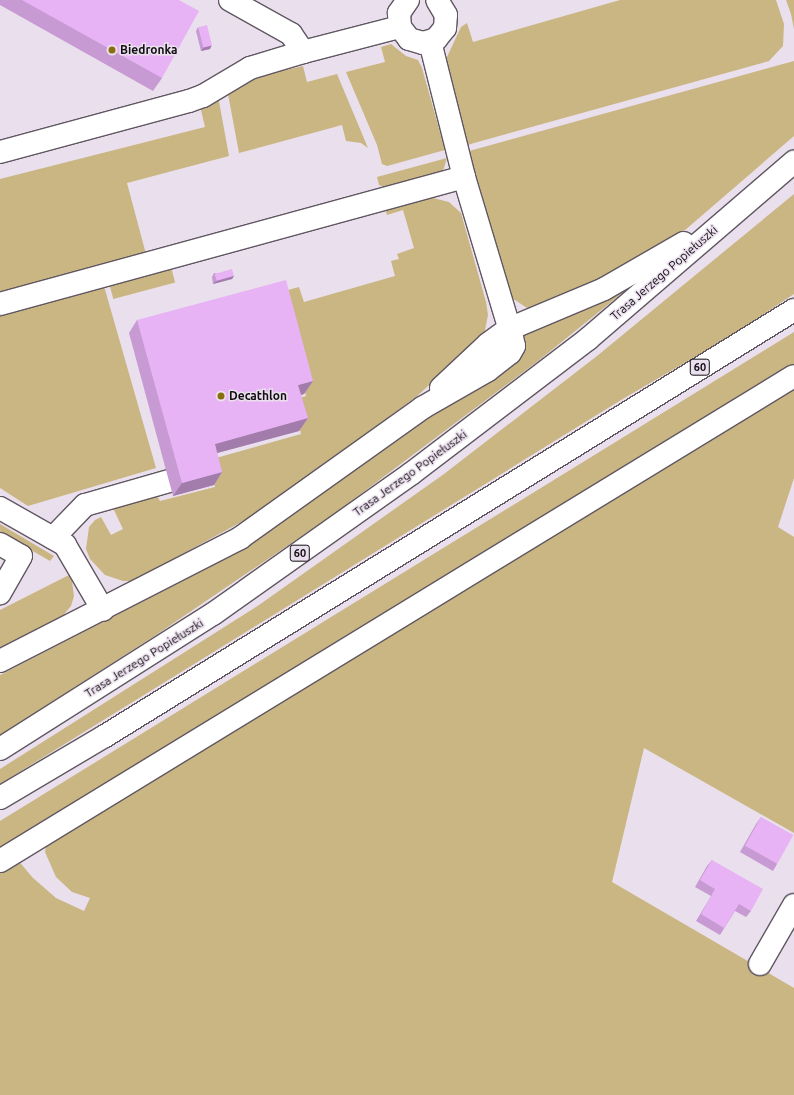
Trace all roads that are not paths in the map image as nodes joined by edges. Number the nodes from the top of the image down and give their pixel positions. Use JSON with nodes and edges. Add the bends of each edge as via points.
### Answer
{"nodes":[{"id":1,"x":230,"y":0,"type":"edge"},
{"id":2,"x":408,"y":0,"type":"edge"},
{"id":3,"x":437,"y":0,"type":"edge"},
{"id":4,"x":400,"y":27,"type":"junction"},
{"id":5,"x":430,"y":42,"type":"junction"},
{"id":6,"x":303,"y":52,"type":"junction"},
{"id":7,"x":0,"y":152,"type":"edge"},
{"id":8,"x":794,"y":162,"type":"edge"},
{"id":9,"x":464,"y":177,"type":"junction"},
{"id":10,"x":728,"y":217,"type":"junction"},
{"id":11,"x":0,"y":304,"type":"edge"},
{"id":12,"x":794,"y":310,"type":"edge"},
{"id":13,"x":509,"y":329,"type":"junction"},
{"id":14,"x":794,"y":376,"type":"edge"},
{"id":15,"x":169,"y":481,"type":"dead end"},
{"id":16,"x":0,"y":508,"type":"edge"},
{"id":17,"x":53,"y":538,"type":"junction"},
{"id":18,"x":0,"y":544,"type":"edge"},
{"id":19,"x":0,"y":593,"type":"edge"},
{"id":20,"x":103,"y":610,"type":"junction"},
{"id":21,"x":0,"y":661,"type":"edge"},
{"id":22,"x":0,"y":749,"type":"edge"},
{"id":23,"x":0,"y":798,"type":"edge"},
{"id":24,"x":0,"y":861,"type":"edge"},
{"id":25,"x":794,"y":905,"type":"edge"},
{"id":26,"x":760,"y":964,"type":"dead end"}],
"edges":[{"from":1,"to":6,"type":"main road","via":[[291,34]]},
{"from":2,"to":4,"type":"main road","via":[[399,13]]},
{"from":3,"to":5,"type":"main road","via":[[444,8],[446,22],[441,34]]},
{"from":4,"to":5,"type":"main road","via":[[409,39]]},
{"from":4,"to":6,"type":"main road"},
{"from":5,"to":9,"type":"main road"},
{"from":6,"to":7,"type":"main road","via":[[250,68],[203,96],[189,101]]},
{"from":8,"to":10,"type":"main road","name":"Trasa Jerzego Popiełuszki","number":"60"},
{"from":9,"to":11,"type":"main road"},
{"from":9,"to":13,"type":"main road"},
{"from":10,"to":13,"type":"main road","via":[[604,289]]},
{"from":10,"to":22,"type":"main road","name":"Trasa Jerzego Popiełuszki","number":"60","via":[[588,339],[412,473],[213,614]]},
{"from":12,"to":23,"type":"main road","number":"60","via":[[118,728]]},
{"from":13,"to":20,"type":"main road","via":[[514,346],[502,361],[422,408],[240,538]]},
{"from":14,"to":24,"type":"main road"},
{"from":15,"to":17,"type":"main road","via":[[85,505]]},
{"from":16,"to":17,"type":"main road"},
{"from":17,"to":20,"type":"main road","via":[[65,545]]},
{"from":18,"to":19,"type":"main road","via":[[21,556]]},
{"from":20,"to":21,"type":"main road"},
{"from":25,"to":26,"type":"main road"}]}
